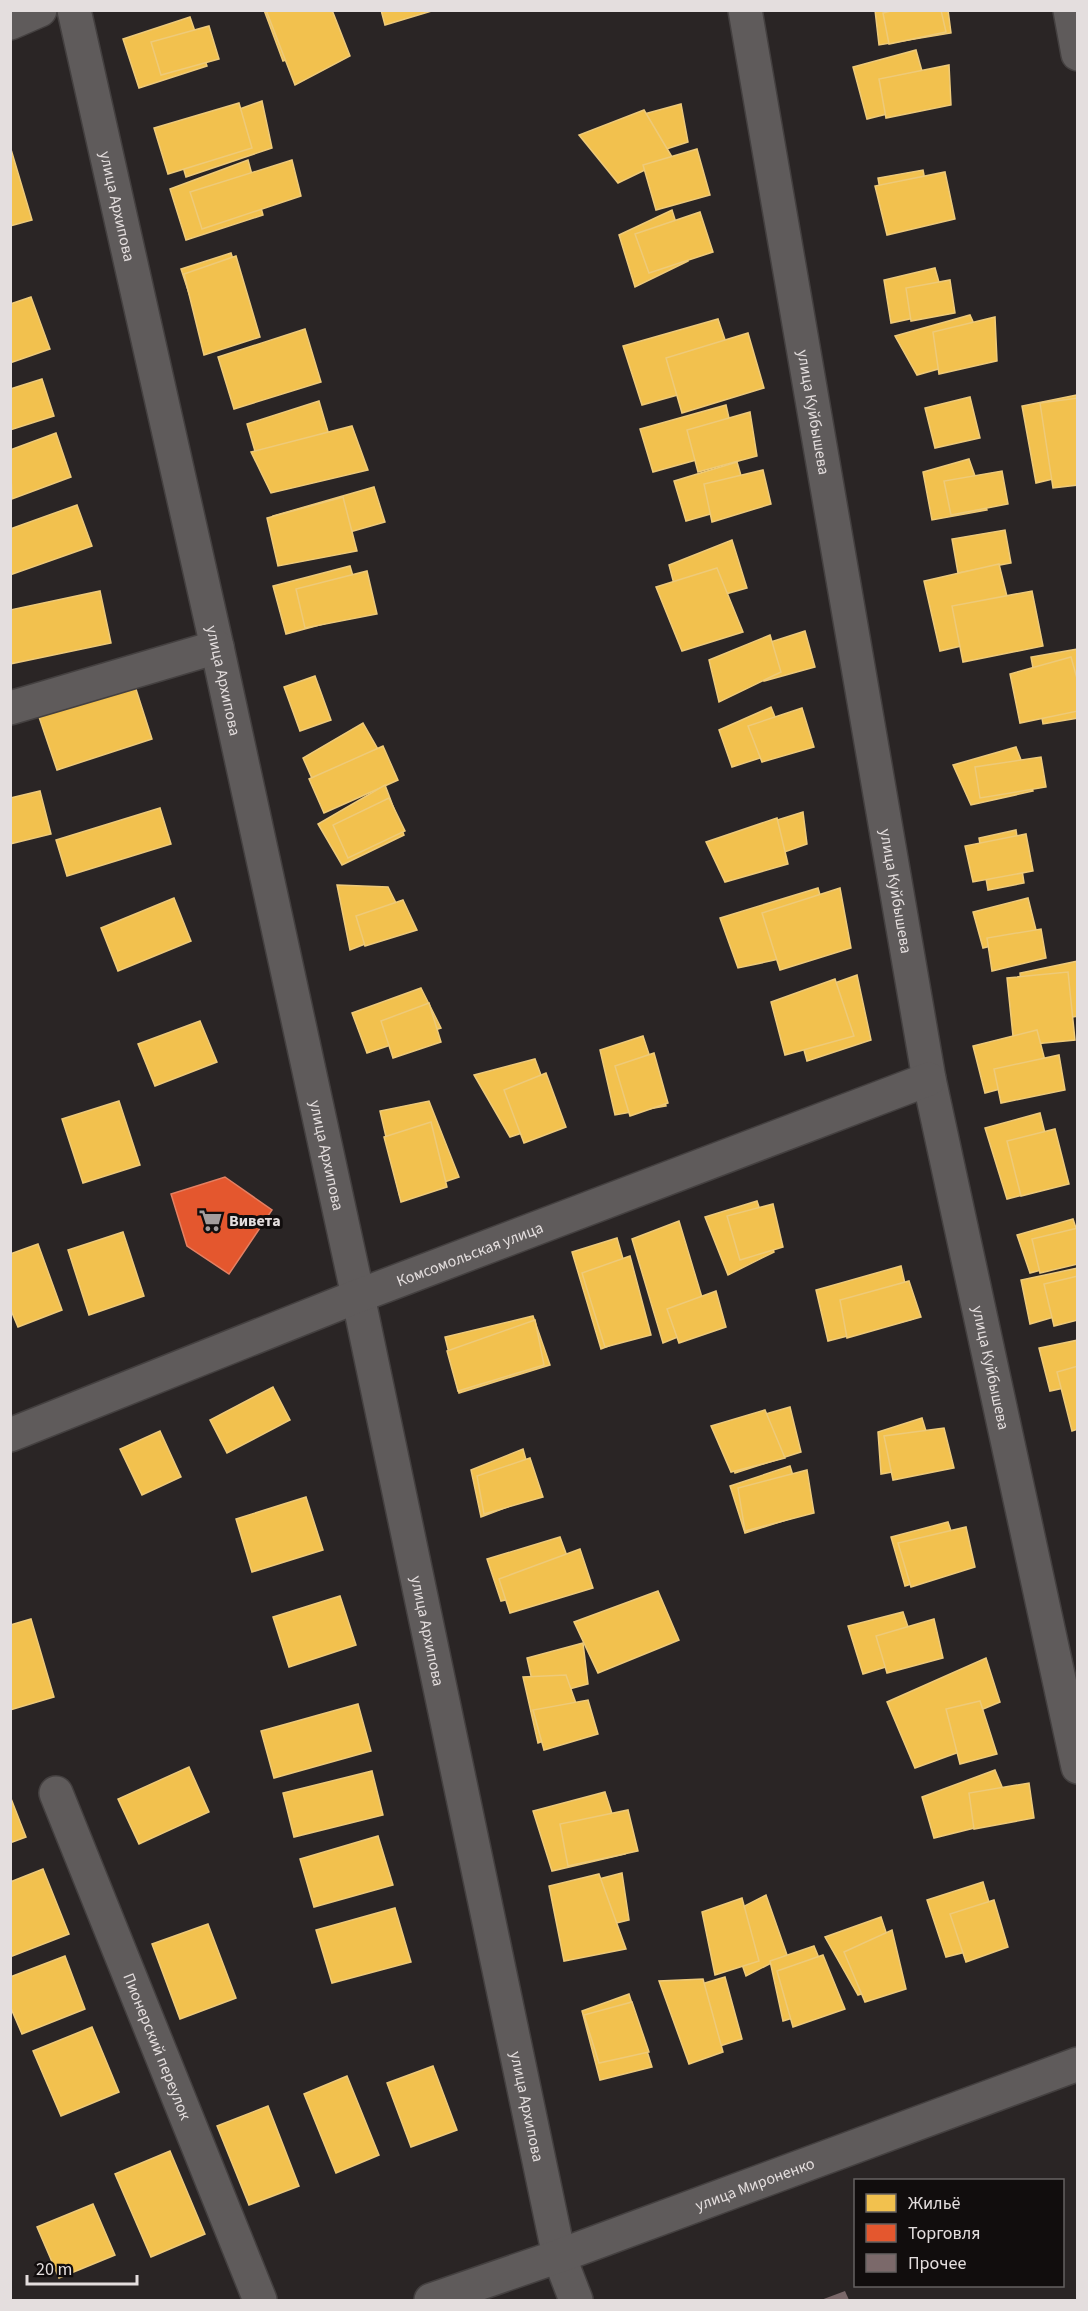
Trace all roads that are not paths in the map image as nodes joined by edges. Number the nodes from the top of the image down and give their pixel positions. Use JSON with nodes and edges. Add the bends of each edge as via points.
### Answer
{"nodes":[{"id":1,"x":40,"y":10,"type":"edge"},
{"id":2,"x":74,"y":10,"type":"edge"},
{"id":3,"x":746,"y":10,"type":"edge"},
{"id":4,"x":1070,"y":10,"type":"edge"},
{"id":5,"x":10,"y":23,"type":"edge"},
{"id":6,"x":1077,"y":54,"type":"edge"},
{"id":7,"x":217,"y":647,"type":"junction"},
{"id":8,"x":10,"y":708,"type":"edge"},
{"id":9,"x":929,"y":1080,"type":"junction"},
{"id":10,"x":358,"y":1296,"type":"junction"},
{"id":11,"x":10,"y":1435,"type":"edge"},
{"id":12,"x":1077,"y":1767,"type":"edge"},
{"id":13,"x":56,"y":1794,"type":"dead end"},
{"id":14,"x":1077,"y":2064,"type":"edge"},
{"id":15,"x":559,"y":2256,"type":"junction"},
{"id":16,"x":260,"y":2301,"type":"edge"},
{"id":17,"x":431,"y":2301,"type":"edge"},
{"id":18,"x":576,"y":2301,"type":"edge"}],
"edges":[{"from":1,"to":5,"type":"street"},
{"from":2,"to":7,"type":"street","name":"улица Архипова"},
{"from":3,"to":9,"type":"street","name":"улица Куйбышева"},
{"from":4,"to":6,"type":"street"},
{"from":7,"to":8,"type":"street"},
{"from":7,"to":10,"type":"street","name":"улица Архипова"},
{"from":9,"to":10,"type":"street","name":"Комсомольская улица"},
{"from":9,"to":12,"type":"street","name":"улица Куйбышева"},
{"from":10,"to":11,"type":"street","name":"Комсомольская улица"},
{"from":10,"to":15,"type":"street","name":"улица Архипова"},
{"from":13,"to":16,"type":"street","name":"Пионерский переулок"},
{"from":14,"to":15,"type":"street","name":"улица Мироненко"},
{"from":15,"to":17,"type":"street","name":"улица Мироненко"},
{"from":15,"to":18,"type":"street","name":"улица Архипова"}]}
